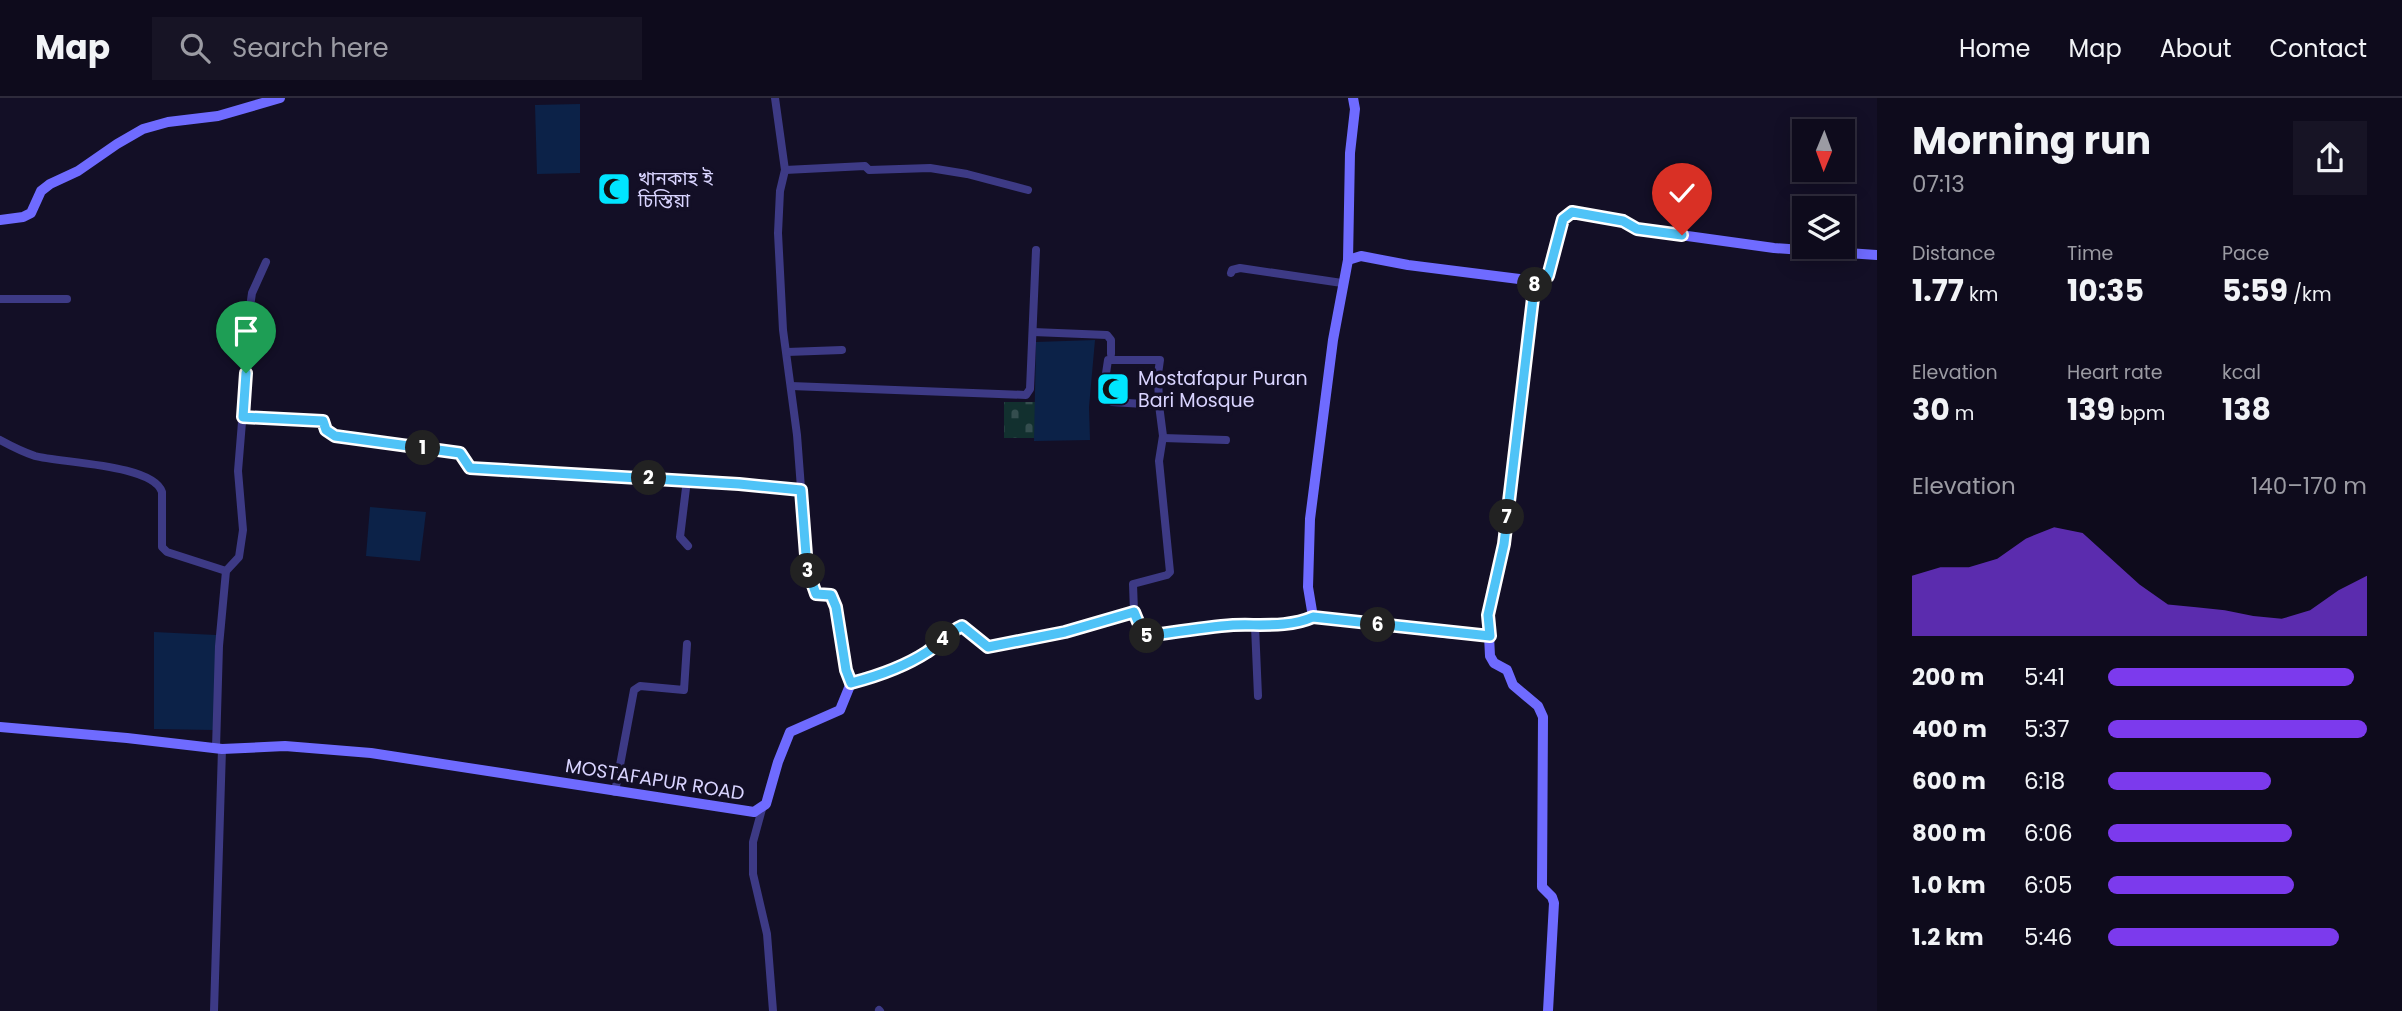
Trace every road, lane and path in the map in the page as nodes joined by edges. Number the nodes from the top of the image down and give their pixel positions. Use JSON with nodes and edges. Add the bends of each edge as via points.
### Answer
{"nodes":[{"id":1,"x":241,"y":98,"type":"edge"},
{"id":2,"x":280,"y":98,"type":"edge"},
{"id":3,"x":775,"y":98,"type":"edge"},
{"id":4,"x":1353,"y":98,"type":"edge"},
{"id":5,"x":241,"y":110,"type":"junction"},
{"id":6,"x":785,"y":170,"type":"junction"},
{"id":7,"x":1028,"y":190,"type":"dead end"},
{"id":8,"x":0,"y":220,"type":"edge"},
{"id":9,"x":1036,"y":250,"type":"dead end"},
{"id":10,"x":1877,"y":255,"type":"edge"},
{"id":11,"x":1348,"y":260,"type":"junction"},
{"id":12,"x":266,"y":262,"type":"dead end"},
{"id":13,"x":1231,"y":273,"type":"dead end"},
{"id":14,"x":1535,"y":281,"type":"junction"},
{"id":15,"x":1342,"y":283,"type":"junction"},
{"id":16,"x":0,"y":299,"type":"edge"},
{"id":17,"x":67,"y":299,"type":"dead end"},
{"id":18,"x":1032,"y":332,"type":"junction"},
{"id":19,"x":842,"y":350,"type":"dead end"},
{"id":20,"x":787,"y":352,"type":"junction"},
{"id":21,"x":1111,"y":354,"type":"dead end"},
{"id":22,"x":1105,"y":380,"type":"dead end"},
{"id":23,"x":791,"y":386,"type":"junction"},
{"id":24,"x":1113,"y":391,"type":"dead end"},
{"id":25,"x":1159,"y":405,"type":"junction"},
{"id":26,"x":243,"y":417,"type":"junction"},
{"id":27,"x":1163,"y":438,"type":"junction"},
{"id":28,"x":0,"y":440,"type":"edge"},
{"id":29,"x":1226,"y":440,"type":"dead end"},
{"id":30,"x":684,"y":480,"type":"junction"},
{"id":31,"x":801,"y":490,"type":"junction"},
{"id":32,"x":688,"y":546,"type":"dead end"},
{"id":33,"x":226,"y":571,"type":"junction"},
{"id":34,"x":1134,"y":612,"type":"junction"},
{"id":35,"x":1313,"y":617,"type":"junction"},
{"id":36,"x":1255,"y":626,"type":"junction"},
{"id":37,"x":1143,"y":634,"type":"joint"},
{"id":38,"x":1490,"y":636,"type":"junction"},
{"id":39,"x":687,"y":644,"type":"dead end"},
{"id":40,"x":851,"y":683,"type":"junction"},
{"id":41,"x":1258,"y":696,"type":"dead end"},
{"id":42,"x":0,"y":727,"type":"edge"},
{"id":43,"x":219,"y":748,"type":"junction"},
{"id":44,"x":615,"y":792,"type":"junction"},
{"id":45,"x":762,"y":809,"type":"junction"},
{"id":46,"x":214,"y":1011,"type":"edge"},
{"id":47,"x":773,"y":1011,"type":"edge"},
{"id":48,"x":1549,"y":1011,"type":"edge"}],
"edges":[{"from":1,"to":5,"type":"street"},
{"from":2,"to":5,"type":"street"},
{"from":3,"to":6,"type":"street"},
{"from":4,"to":11,"type":"street"},
{"from":5,"to":8,"type":"street","via":[[143,129],[50,184],[41,191],[31,213]]},
{"from":6,"to":7,"type":"street","via":[[930,168]]},
{"from":6,"to":20,"type":"street","via":[[778,251]]},
{"from":9,"to":18,"type":"street"},
{"from":10,"to":14,"type":"street","via":[[1774,248],[1637,229],[1623,221],[1572,212],[1563,219],[1548,276]]},
{"from":11,"to":14,"type":"street","via":[[1361,256]]},
{"from":11,"to":15,"type":"street"},
{"from":12,"to":26,"type":"street","via":[[252,293]]},
{"from":13,"to":15,"type":"street","via":[[1240,268]]},
{"from":14,"to":38,"type":"street","via":[[1504,544],[1488,615]]},
{"from":15,"to":35,"type":"street","via":[[1310,519],[1308,587]]},
{"from":16,"to":17,"type":"street"},
{"from":18,"to":21,"type":"street","via":[[1107,335]]},
{"from":18,"to":23,"type":"street","via":[[1026,395]]},
{"from":19,"to":20,"type":"street"},
{"from":20,"to":23,"type":"street"},
{"from":22,"to":25,"type":"street","via":[[1108,360],[1160,360]]},
{"from":23,"to":31,"type":"street"},
{"from":24,"to":25,"type":"street","via":[[1112,402]]},
{"from":25,"to":27,"type":"street"},
{"from":26,"to":30,"type":"street","via":[[323,421],[335,436],[460,453],[470,468]]},
{"from":26,"to":33,"type":"street","via":[[238,471],[243,530],[239,557]]},
{"from":27,"to":29,"type":"street"},
{"from":27,"to":34,"type":"street","via":[[1159,461],[1170,572],[1133,584]]},
{"from":28,"to":33,"type":"street","via":[[37,456],[117,467],[155,482],[162,492],[162,547]]},
{"from":30,"to":31,"type":"street"},
{"from":30,"to":32,"type":"street","via":[[680,537]]},
{"from":31,"to":40,"type":"street","via":[[807,568],[816,594],[831,595],[836,607]]},
{"from":33,"to":43,"type":"street","via":[[219,646]]},
{"from":34,"to":37,"type":"street"},
{"from":34,"to":40,"type":"street","via":[[988,647],[962,626],[913,661]]},
{"from":35,"to":36,"type":"street"},
{"from":35,"to":38,"type":"street"},
{"from":36,"to":37,"type":"street"},
{"from":36,"to":41,"type":"street"},
{"from":38,"to":48,"type":"street","via":[[1494,663],[1507,670],[1513,685],[1538,706],[1542,717],[1542,887],[1554,903]]},
{"from":39,"to":44,"type":"street","via":[[684,690],[640,686],[634,690]]},
{"from":40,"to":45,"type":"street","name":"MOSTAFAPUR ROAD","via":[[840,710],[790,732]]},
{"from":42,"to":43,"type":"street","name":"MOSTAFAPUR ROAD"},
{"from":43,"to":44,"type":"street","name":"MOSTAFAPUR ROAD","via":[[285,746],[371,753]]},
{"from":43,"to":46,"type":"street"},
{"from":44,"to":45,"type":"street","name":"MOSTAFAPUR ROAD","via":[[754,812]]},
{"from":45,"to":47,"type":"street","via":[[753,842],[753,874],[767,934]]}]}
